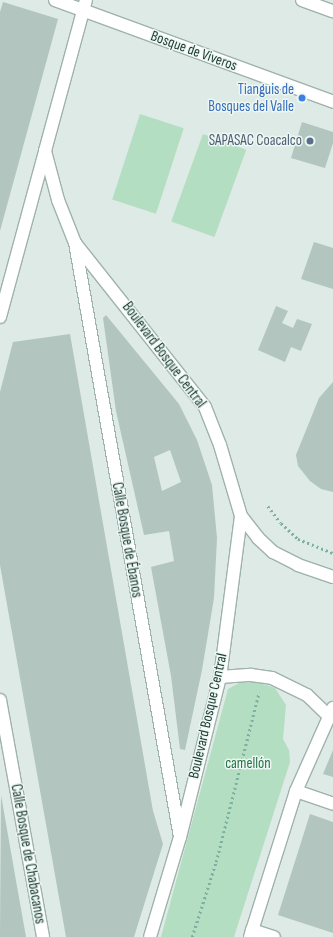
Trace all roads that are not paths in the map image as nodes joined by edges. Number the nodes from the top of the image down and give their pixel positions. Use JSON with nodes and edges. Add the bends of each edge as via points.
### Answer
{"nodes":[{"id":1,"x":55,"y":0,"type":"edge"},
{"id":2,"x":302,"y":0,"type":"edge"},
{"id":3,"x":84,"y":5,"type":"edge"},
{"id":4,"x":333,"y":11,"type":"edge"},
{"id":5,"x":333,"y":102,"type":"edge"},
{"id":6,"x":45,"y":151,"type":"junction"},
{"id":7,"x":75,"y":243,"type":"junction"},
{"id":8,"x":0,"y":318,"type":"edge"},
{"id":9,"x":241,"y":516,"type":"junction"},
{"id":10,"x":333,"y":577,"type":"edge"},
{"id":11,"x":220,"y":677,"type":"junction"},
{"id":12,"x":0,"y":700,"type":"edge"},
{"id":13,"x":331,"y":712,"type":"edge"},
{"id":14,"x":296,"y":791,"type":"junction"},
{"id":15,"x":333,"y":804,"type":"edge"},
{"id":16,"x":180,"y":837,"type":"junction"},
{"id":17,"x":251,"y":933,"type":"edge"},
{"id":18,"x":43,"y":937,"type":"edge"},
{"id":19,"x":150,"y":937,"type":"edge"},
{"id":20,"x":274,"y":937,"type":"edge"}],
"edges":[{"from":1,"to":3,"type":"street","name":"Bosque de Viveros"},
{"from":2,"to":4,"type":"street"},
{"from":3,"to":5,"type":"street","name":"Bosque de Viveros"},
{"from":3,"to":6,"type":"street","name":"Boulevard Bosque Central"},
{"from":6,"to":7,"type":"street","name":"Boulevard Bosque Central","via":[[58,200]]},
{"from":6,"to":8,"type":"street"},
{"from":7,"to":9,"type":"street","name":"Boulevard Bosque Central","via":[[205,407]]},
{"from":7,"to":16,"type":"street","name":"Calle Bosque de Ébanos"},
{"from":9,"to":10,"type":"street","via":[[273,552],[298,565]]},
{"from":9,"to":11,"type":"street","name":"Boulevard Bosque Central"},
{"from":11,"to":13,"type":"street","via":[[252,675],[272,678],[307,695]]},
{"from":11,"to":16,"type":"street","name":"Boulevard Bosque Central"},
{"from":12,"to":18,"type":"street","name":"Calle Bosque de Chabacanos"},
{"from":13,"to":14,"type":"street"},
{"from":14,"to":15,"type":"street"},
{"from":14,"to":17,"type":"street"},
{"from":16,"to":19,"type":"street","name":"Boulevard Bosque Central"},
{"from":17,"to":20,"type":"street"}]}
